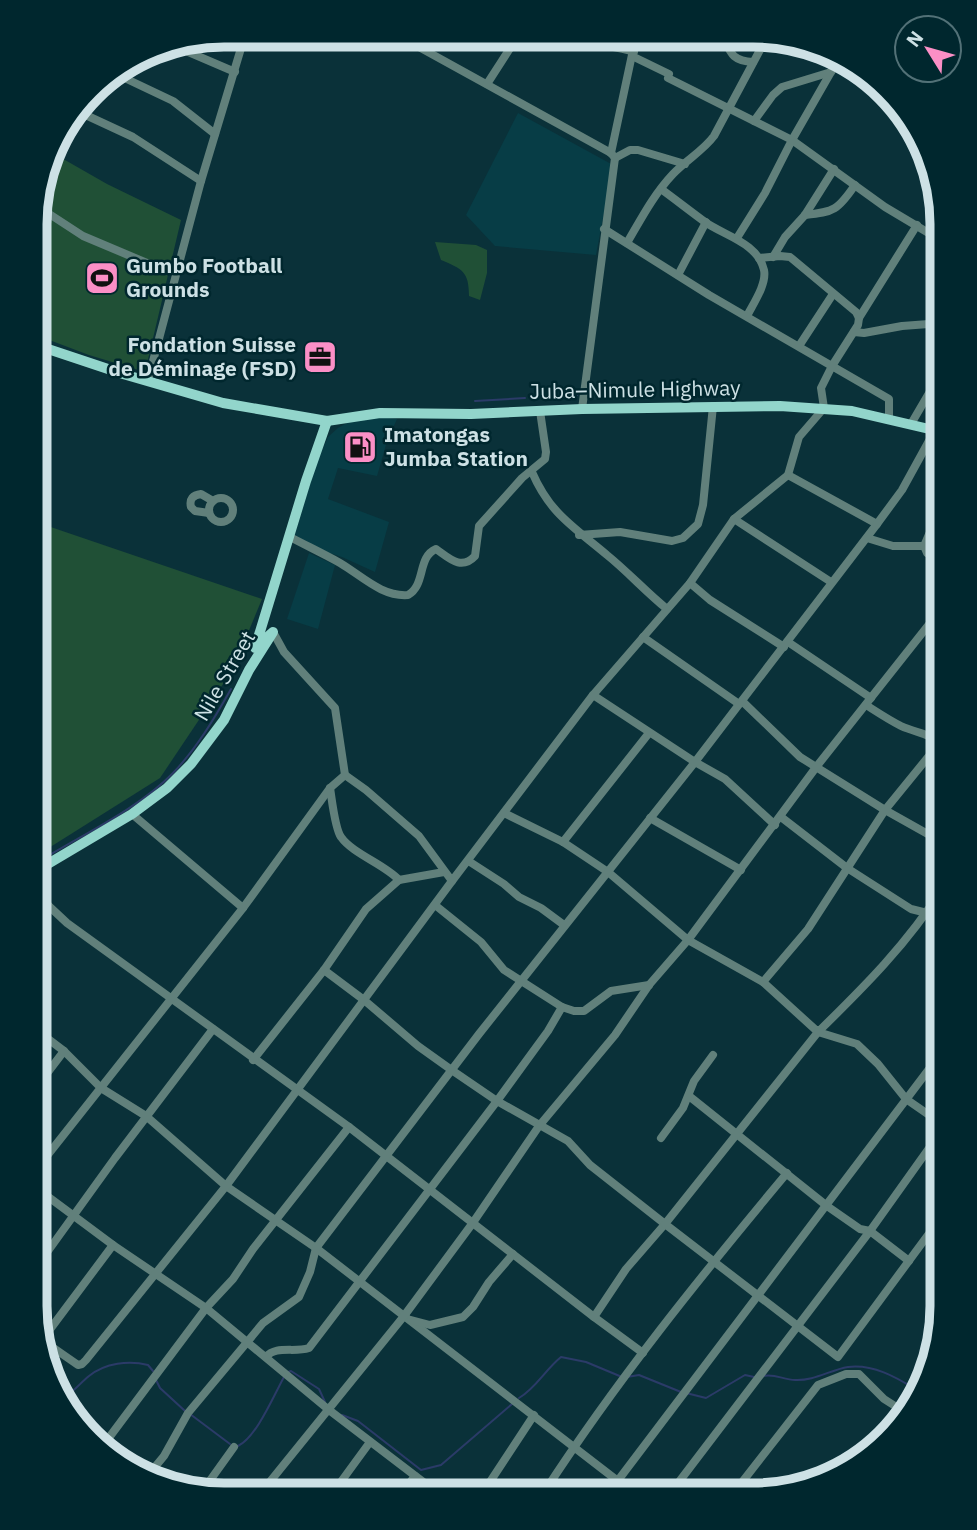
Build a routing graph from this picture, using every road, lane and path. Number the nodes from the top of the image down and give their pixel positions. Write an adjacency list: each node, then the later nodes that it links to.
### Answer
1 (242, 47): 12 (street)
2 (419, 47): 15 (street)
3 (512, 47): 15 (street)
4 (617, 47): 9 (street)
5 (635, 47): 9 (street)
6 (728, 47): 10 (street)
7 (761, 48): 10 (street)
8 (187, 51): 12 (street)
9 (634, 55): 16 (street); 21 (street)
10 (753, 62): 16 (street)
11 (834, 67): 13 (street)
12 (235, 72): 19 (street)
13 (831, 72): 18 (street); 20 (street)
14 (125, 78): 19 (street)
15 (487, 84): 21 (street)
16 (727, 109): 18 (street); 22 (street)
17 (85, 115): 24 (street)
18 (754, 121): 20 (street)
19 (215, 134): 24 (street)
20 (792, 140): 23 (street); 33 (street)
21 (613, 155): 22 (street); 31 (street)
22 (685, 164): 26 (street)
23 (834, 169): 25 (street); 28 (street)
24 (201, 181): 47 (street)
25 (855, 185): 28 (street); 30 (street)
26 (661, 189): 29 (street); 34 (street)
27 (48, 213): 37 (street)
28 (805, 215): 35 (street)
29 (706, 222): 33 (street); 38 (street)
30 (918, 225): 32 (street); 41 (street)
31 (604, 229): 34 (street); 51 (street)
32 (930, 233)
33 (737, 239): 36 (street)
34 (627, 243): 38 (street)
35 (773, 257): 36 (street); 39 (street)
36 (759, 258): 40 (street)
37 (166, 271)
38 (678, 275): 40 (street)
39 (833, 294): 41 (street); 44 (street)
40 (747, 316): 44 (street)
41 (859, 318): 43 (street)
42 (930, 324): 43 (street)
43 (854, 331): 46 (street)
44 (799, 346): 46 (street)
45 (47, 348): 47 (main road, Juba–Nimule Highway)
46 (832, 366): 50 (street); 53 (street)
47 (148, 380): 54 (main road, Juba–Nimule Highway)
48 (930, 392): 55 (street)
49 (713, 406): 65 (street)
50 (824, 408): 51 (main road, Juba–Nimule Highway); 53 (main road, Juba–Nimule Highway); 59 (street)
51 (582, 409): 52 (main road, Juba–Nimule Highway)
52 (540, 411): 54 (main road, Juba–Nimule Highway); 58 (street)
53 (889, 419): 55 (main road, Juba–Nimule Highway)
54 (327, 421): 66 (main road, Nile Street)
55 (911, 424): 56 (main road, Juba–Nimule Highway)
56 (930, 429)
57 (930, 446): 63 (street)
58 (532, 472): 65 (street); 66 (street)
59 (788, 475): 62 (street); 63 (street)
60 (213, 501): 61 (street); 61 (street); 61 (street)
61 (209, 513)
62 (734, 519): 70 (street); 71 (street)
63 (877, 524): 67 (street)
64 (930, 533): 68 (street)
65 (579, 535): 72 (street)
66 (290, 537): 74 (main road, Nile Street)
67 (867, 538): 68 (street); 70 (street)
68 (924, 546): 69 (street)
69 (930, 555)
70 (831, 582): 76 (street)
71 (690, 583): 72 (street); 76 (street)
72 (667, 609): 75 (street)
73 (930, 624): 78 (street)
74 (273, 632): 85 (street); 89 (main road, Nile Street)
75 (643, 637): 77 (street); 79 (street)
76 (786, 644): 78 (street); 79 (street)
77 (593, 695): 80 (street); 88 (street)
78 (868, 702): 81 (street); 84 (street)
79 (740, 703): 83 (street); 84 (street)
80 (649, 733): 83 (street); 94 (street)
81 (930, 734)
82 (930, 756): 87 (street)
83 (695, 762): 91 (street); 92 (street)
84 (817, 766): 87 (street); 90 (street)
85 (345, 775): 86 (street); 99 (street)
86 (330, 788): 101 (street); 105 (street)
87 (885, 810): 93 (street); 97 (street)
88 (504, 813): 94 (street); 102 (street)
89 (132, 814): 96 (main road, Nile Street); 105 (street)
90 (781, 817): 92 (street); 97 (street)
91 (650, 818): 98 (street); 100 (street)
92 (775, 825): 98 (street)
93 (929, 835)
94 (563, 842): 100 (street)
95 (470, 862): 109 (street)
96 (47, 864)
97 (847, 868): 107 (street); 113 (street)
98 (741, 870): 110 (street)
99 (444, 872): 101 (street); 102 (street)
100 (608, 872): 109 (street); 110 (street)
101 (399, 880): 111 (street)
102 (452, 881): 104 (street)
103 (48, 905): 115 (street)
104 (435, 905): 112 (street); 116 (street)
105 (243, 908): 115 (street)
106 (929, 909): 107 (street)
107 (927, 913): 108 (street); 119 (street)
108 (929, 915)
109 (564, 926): 112 (street)
110 (688, 940): 113 (street); 114 (street)
111 (324, 970): 116 (street); 123 (street)
112 (522, 982): 117 (street); 125 (street)
113 (763, 982): 119 (street)
114 (649, 985): 117 (street); 134 (street)
115 (172, 999): 118 (street); 127 (street)
116 (365, 1000): 125 (street); 128 (street)
117 (562, 1007): 131 (street)
118 (213, 1030): 123 (street); 133 (street)
119 (818, 1032): 130 (street); 136 (street)
120 (47, 1038): 121 (street)
121 (64, 1051): 126 (street); 127 (street)
122 (713, 1055): 129 (street)
123 (253, 1060): 128 (street)
124 (929, 1069): 130 (street)
125 (453, 1071): 131 (street); 140 (street)
126 (47, 1073)
127 (101, 1088): 133 (street); 139 (street)
128 (295, 1091): 135 (street); 142 (street)
129 (689, 1096): 136 (street); 137 (street)
130 (906, 1099): 132 (street); 145 (street)
131 (498, 1101): 134 (street); 143 (street)
132 (929, 1115)
133 (146, 1116): 142 (street); 146 (street)
134 (539, 1126): 148 (street); 149 (street)
135 (348, 1127): 140 (street); 147 (street)
136 (737, 1136): 141 (street); 149 (street)
137 (662, 1138)
138 (929, 1148): 150 (street)
139 (47, 1156)
140 (386, 1158): 143 (street); 153 (street)
141 (787, 1173): 145 (street); 156 (street)
142 (226, 1186): 147 (street); 158 (street)
143 (428, 1191): 148 (street); 159 (street)
144 (47, 1197): 146 (street)
145 (827, 1206): 150 (street); 160 (street)
146 (73, 1215): 152 (street); 154 (street)
147 (276, 1219): 153 (street); 161 (street)
148 (472, 1224): 155 (street); 163 (street)
149 (665, 1224): 156 (street); 162 (street)
150 (870, 1231): 157 (street); 164 (street)
151 (929, 1234): 157 (street)
152 (113, 1245): 158 (street); 165 (street)
153 (316, 1248): 159 (street); 166 (street)
154 (47, 1252)
155 (513, 1254): 162 (street); 163 (street)
156 (713, 1261): 160 (street); 168 (street)
157 (909, 1261): 164 (street)
158 (154, 1273): 161 (street); 167 (street)
159 (359, 1282): 163 (street); 169 (street)
160 (758, 1296): 164 (street); 179 (street)
161 (206, 1308): 166 (street); 173 (street)
162 (594, 1317): 168 (street)
163 (406, 1318): 171 (street); 172 (street)
164 (797, 1325): 189 (street)
165 (49, 1330)
166 (248, 1341): 169 (street); 177 (street)
167 (53, 1348)
168 (643, 1353): 176 (street)
169 (267, 1357): 171 (street)
170 (897, 1407): 190 (street)
171 (329, 1410): 174 (street); 181 (street)
172 (534, 1415): 176 (street); 185 (street)
173 (108, 1439)
174 (370, 1442): 178 (street); 182 (street)
175 (234, 1447): 180 (street)
176 (574, 1447): 179 (street); 186 (street)
177 (154, 1468)
178 (415, 1476): 183 (street); 184 (street)
179 (617, 1480): 187 (street); 188 (street)
180 (209, 1482)
181 (269, 1483)
182 (340, 1483)
183 (410, 1483)
184 (424, 1483)
185 (489, 1483)
186 (551, 1483)
187 (615, 1483)
188 (621, 1483)
189 (678, 1483)
190 (741, 1483)

